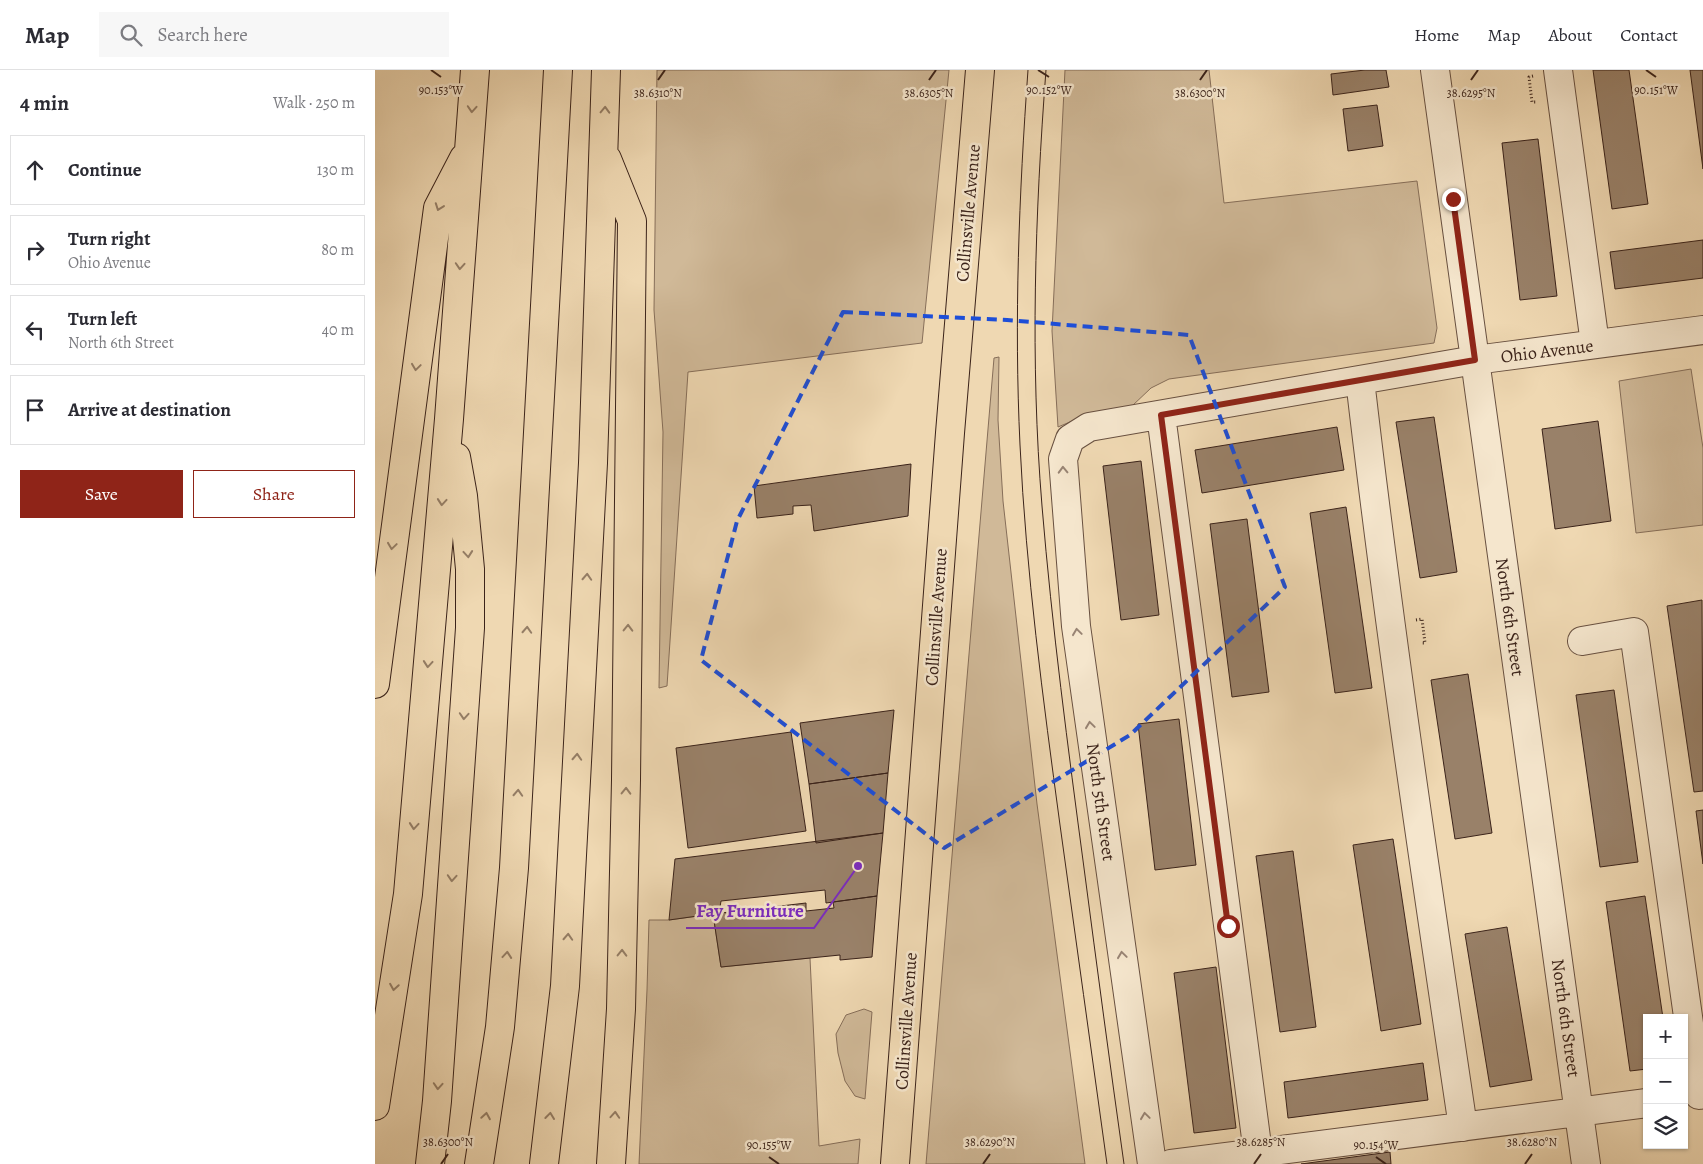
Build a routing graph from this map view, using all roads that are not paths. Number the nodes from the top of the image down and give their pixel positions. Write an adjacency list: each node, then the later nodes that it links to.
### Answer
1 (475, 70): 7 (main road, one-way to 7)
2 (558, 70): 25 (main road, one-way to 2)
3 (606, 70): 8 (main road, one-way to 3)
4 (980, 70): 28 (main road, Collinsville Avenue)
5 (1435, 70): 11 (street, North 6th Street)
6 (1558, 70): 10 (street)
7 (469, 148): 14 (main road, one-way to 14); 17 (main road, one-way to 17)
8 (603, 151): 26 (main road, one-way to 8); 27 (main road, one-way to 8)
9 (1703, 330): 10 (street, Ohio Avenue)
10 (1595, 344): 11 (street, Ohio Avenue)
11 (1475, 360): 12 (street, Ohio Avenue); 21 (street, North 6th Street)
12 (1359, 380): 13 (street, Ohio Avenue); 22 (street)
13 (1161, 415): 15 (street, Ohio Avenue); 23 (street)
14 (449, 419): 20 (main road, one-way to 20); 24 (main road, one-way to 24)
15 (1070, 439): 29 (street, North 5th Street, one-way to 15)
16 (1582, 641): 18 (street)
17 (375, 684)
18 (1695, 1095)
19 (1643, 1103): 21 (street)
20 (375, 1106)
21 (1579, 1112): 22 (street); 31 (street, North 6th Street)
22 (1463, 1127): 23 (street)
23 (1258, 1153): 30 (street)
24 (430, 1164)
25 (479, 1164)
26 (544, 1164)
27 (611, 1164)
28 (895, 1164)
29 (1152, 1164)
30 (1171, 1164)
31 (1585, 1164)

